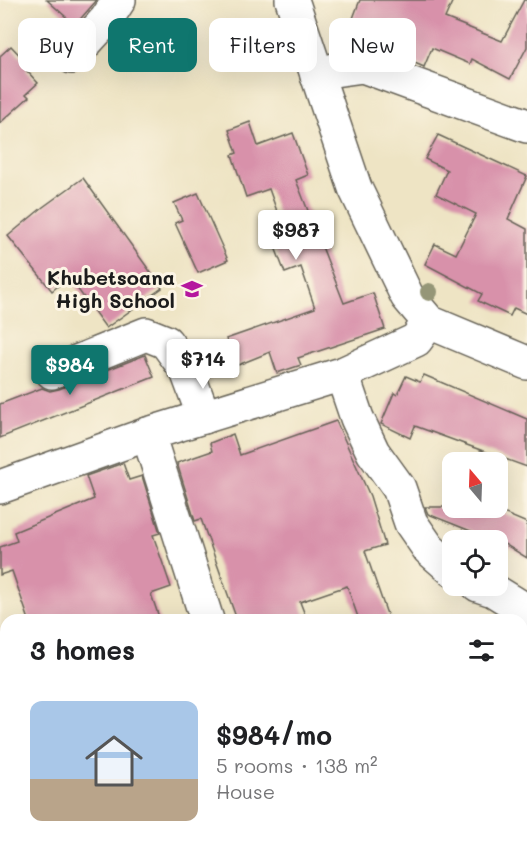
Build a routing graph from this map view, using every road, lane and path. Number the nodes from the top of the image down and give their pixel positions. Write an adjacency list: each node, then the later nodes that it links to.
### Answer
1 (119, 0): 3 (street)
2 (292, 0): 4 (street)
3 (96, 31)
4 (317, 76): 5 (street); 6 (street)
5 (527, 126)
6 (429, 322): 7 (street); 9 (street)
7 (527, 363)
8 (52, 372): 10 (street)
9 (342, 374): 10 (street); 13 (street)
10 (204, 417): 11 (street)
11 (148, 434): 12 (street); 16 (street)
12 (0, 487)
13 (442, 560)
14 (503, 596): 15 (street)
15 (527, 611)
16 (205, 614)

